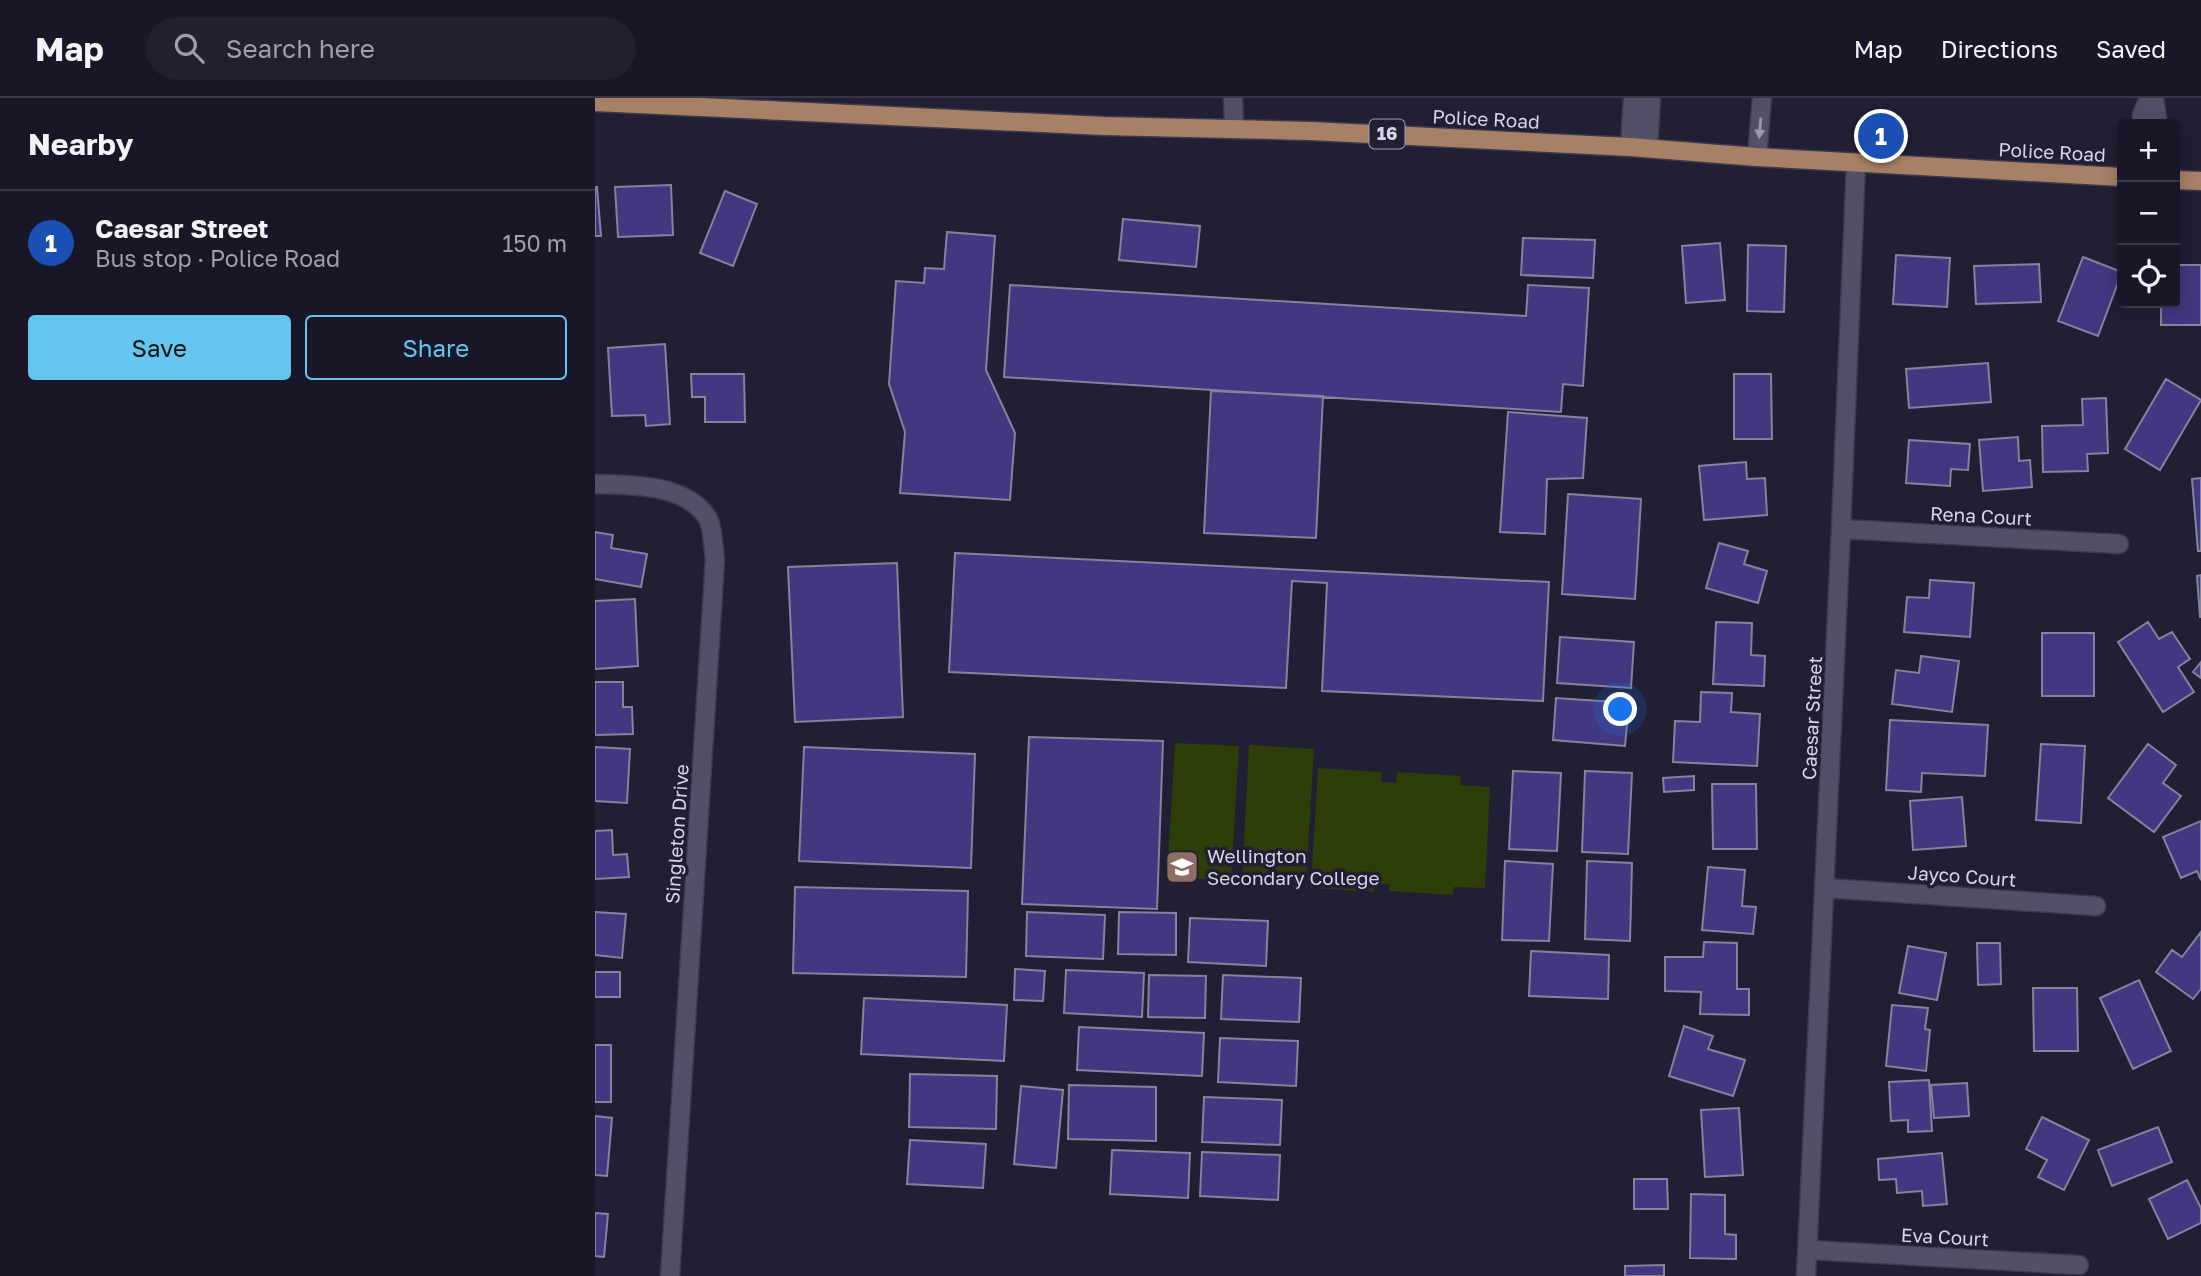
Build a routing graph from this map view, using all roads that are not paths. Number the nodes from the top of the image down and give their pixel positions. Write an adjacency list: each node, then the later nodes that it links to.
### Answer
1 (1233, 98): 9 (street)
2 (1633, 98): 10 (street)
3 (1651, 98): 10 (street)
4 (1762, 98): 11 (street, one-way to 11)
5 (2151, 98): 7 (street); 8 (street)
6 (595, 102): 9 (main road, Police Road / 16)
7 (2142, 119)
8 (2157, 119)
9 (1234, 129): 10 (main road, Police Road / 16)
10 (1639, 148): 11 (main road, Police Road / 16)
11 (1758, 157): 12 (main road, Police Road / 16)
12 (1856, 163): 13 (main road, Police Road / 16); 17 (street, Caesar Street)
13 (2117, 177)
14 (2180, 180): 15 (main road)
15 (2201, 181)
16 (595, 484): 23 (street, Singleton Drive)
17 (1842, 529): 18 (street, Rena Court); 19 (street, Caesar Street)
18 (2119, 544)
19 (1825, 888): 20 (street, Jayco Court); 21 (street, Caesar Street)
20 (2096, 906)
21 (1809, 1250): 22 (street, Eva Court); 24 (street, Caesar Street)
22 (2079, 1265)
23 (670, 1276)
24 (1806, 1276)

